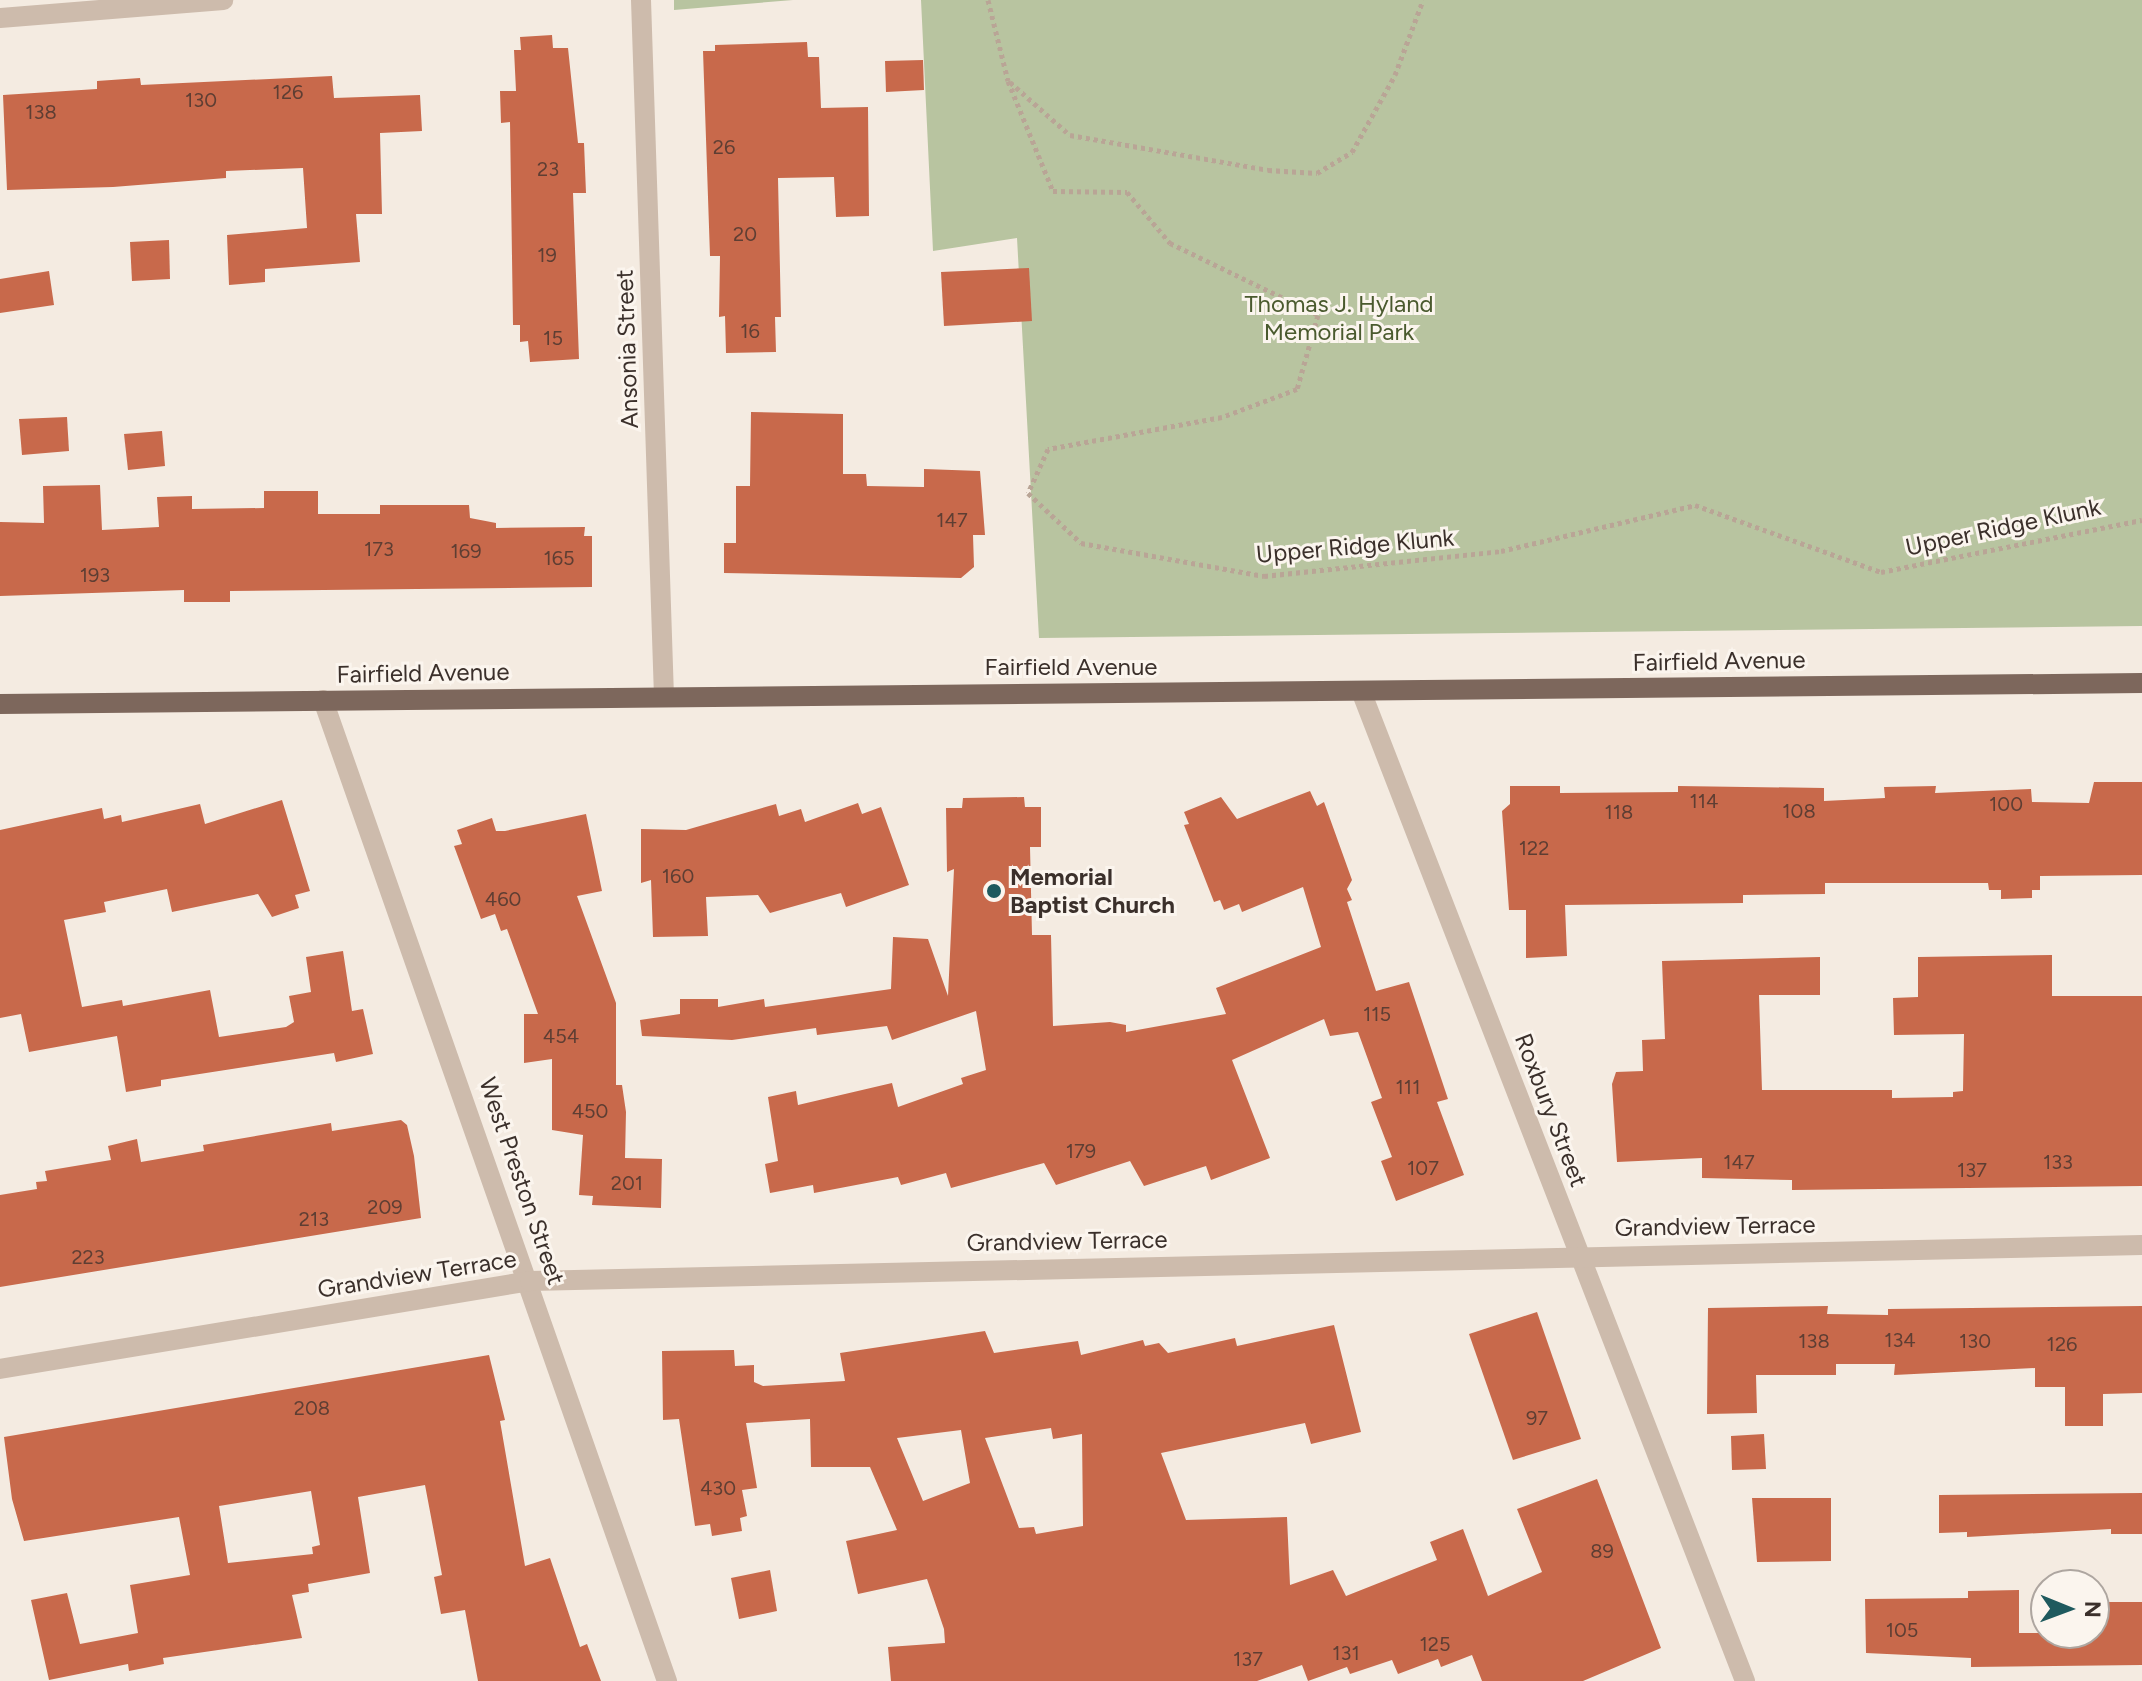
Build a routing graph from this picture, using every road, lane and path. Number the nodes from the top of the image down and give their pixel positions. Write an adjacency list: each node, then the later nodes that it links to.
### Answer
1 (223, 0): 5 (street)
2 (641, 0): 10 (street, Ansonia Street)
3 (988, 0): 6 (path, Upper Ridge Klunk)
4 (1423, 0): 6 (path)
5 (0, 18)
6 (1008, 81): 7 (path, Upper Ridge Klunk)
7 (2142, 520)
8 (2142, 683): 9 (main road, Fairfield Avenue)
9 (1361, 691): 10 (main road, Fairfield Avenue); 14 (street, Roxbury Street)
10 (664, 697): 11 (main road, Fairfield Avenue)
11 (323, 700): 12 (main road, Fairfield Avenue); 15 (street, West Preston Street)
12 (0, 704)
13 (2142, 1245): 14 (street, Grandview Terrace)
14 (1579, 1254): 15 (street, Grandview Terrace); 18 (street, Roxbury Street)
15 (530, 1281): 16 (street, Grandview Terrace); 17 (street, West Preston Street)
16 (0, 1369)
17 (667, 1681)
18 (1745, 1681)

